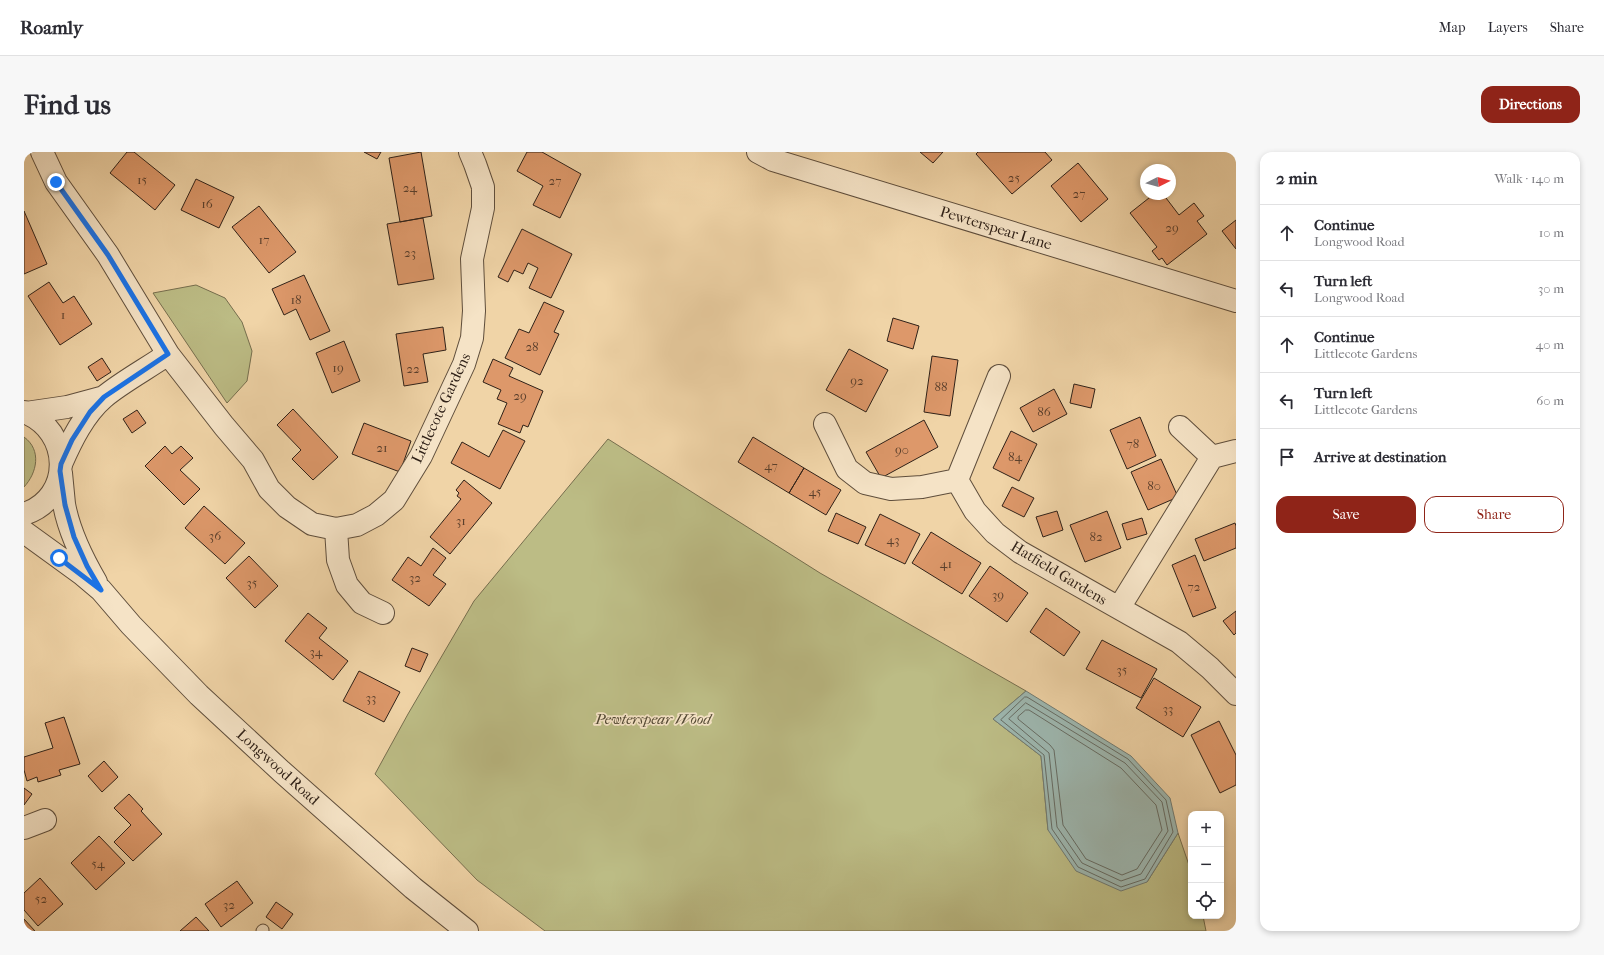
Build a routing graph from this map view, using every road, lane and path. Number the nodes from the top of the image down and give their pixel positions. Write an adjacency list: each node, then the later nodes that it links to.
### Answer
1 (42, 152): 5 (street, Littlecote Gardens)
2 (470, 152): 16 (street, Littlecote Gardens)
3 (758, 152): 4 (street, Pewterspear Lane)
4 (1236, 301)
5 (168, 354): 7 (street); 16 (street, Littlecote Gardens)
6 (999, 376): 14 (street)
7 (104, 397): 8 (street); 13 (street)
8 (25, 413): 13 (street, Longwood Road)
9 (825, 424): 14 (street)
10 (1180, 427): 12 (street)
11 (1236, 451): 12 (street)
12 (1212, 457): 19 (street, Hatfield Gardens)
13 (61, 468): 15 (street); 18 (street, Longwood Road)
14 (956, 480): 19 (street, Hatfield Gardens)
15 (24, 514)
16 (336, 529): 20 (street)
17 (24, 532): 18 (street, Longwood Road)
18 (101, 590): 24 (street, Longwood Road)
19 (1119, 608): 21 (street, Hatfield Gardens)
20 (383, 613)
21 (1236, 694)
22 (45, 820): 23 (street)
23 (24, 828)
24 (467, 931)

